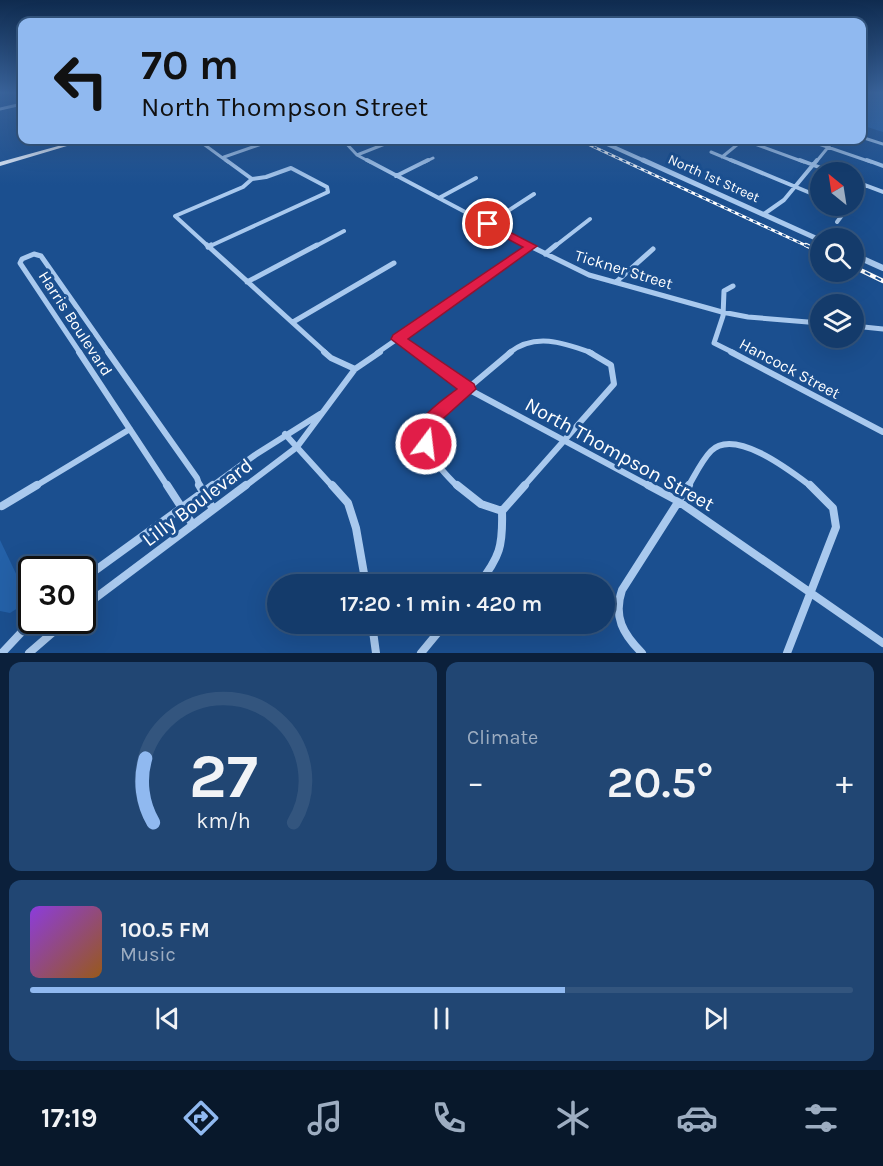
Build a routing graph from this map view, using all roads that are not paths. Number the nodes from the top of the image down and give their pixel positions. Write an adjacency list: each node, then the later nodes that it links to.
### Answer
1 (866, 139): 12 (street)
2 (71, 144): 21 (main road)
3 (204, 144): 16 (street)
4 (261, 144): 16 (street)
5 (347, 144): 15 (street, Tickner Street)
6 (385, 144): 15 (street)
7 (607, 144): 33 (street, North 1st Street)
8 (738, 144): 17 (street)
9 (754, 144): 20 (street)
10 (819, 144): 13 (street)
11 (831, 144): 13 (street)
12 (883, 144)
13 (828, 147): 19 (street); 22 (street)
14 (711, 152): 17 (street)
15 (357, 155): 24 (street, Tickner Street)
16 (224, 157): 26 (street)
17 (722, 157): 28 (street)
18 (433, 158): 24 (street)
19 (816, 162)
20 (810, 164)
21 (0, 165)
22 (883, 166)
23 (810, 168): 28 (street)
24 (396, 176): 32 (street, Tickner Street)
25 (476, 178): 32 (street)
26 (252, 179): 41 (street); 41 (street)
27 (864, 185): 29 (street)
28 (795, 186): 30 (street); 33 (street)
29 (883, 192)
30 (810, 193)
31 (534, 194): 37 (street)
32 (439, 198): 37 (street, Tickner Street)
33 (764, 214): 39 (street, North 1st Street)
34 (841, 216): 36 (street)
35 (590, 219): 43 (street)
36 (837, 222)
37 (488, 224): 40 (street, Tickner Street)
38 (345, 231): 47 (street)
39 (810, 235)
40 (531, 246): 43 (street, Tickner Street); 55 (street, Lilly Boulevard)
41 (208, 247): 47 (street)
42 (653, 249): 48 (street)
43 (545, 254): 48 (street, Tickner Street)
44 (864, 259): 46 (street)
45 (394, 263): 51 (street)
46 (883, 268)
47 (247, 282): 51 (street)
48 (616, 282): 50 (street, Tickner Street)
49 (733, 286): 50 (street)
50 (722, 312): 52 (street, Tickner Street); 60 (street, Hancock Street)
51 (292, 322): 56 (street)
52 (810, 322)
53 (864, 327): 54 (street)
54 (883, 329)
55 (398, 339): 56 (street, Lilly Boulevard); 57 (street, North Thompson Street)
56 (355, 369): 58 (street, Lilly Boulevard)
57 (468, 389): 62 (street, North Thompson Street); 62 (street); 69 (street)
58 (321, 413): 61 (street, Lilly Boulevard); 63 (street, Lilly Boulevard)
59 (130, 429): 64 (street, Harris Boulevard); 66 (street); 67 (street, Harris Boulevard)
60 (883, 432)
61 (285, 434): 63 (street); 64 (street, Lilly Boulevard)
62 (563, 441): 65 (street, North Thompson Street); 69 (street)
63 (297, 447): 68 (street, Lilly Boulevard); 72 (street)
64 (202, 493): 67 (street, Lilly Boulevard); 68 (street, Harris Boulevard)
65 (678, 501): 74 (street, North Thompson Street); 74 (street); 85 (street)
66 (2, 506)
67 (182, 508): 70 (street, Harris Boulevard); 71 (street, Lilly Boulevard)
68 (213, 509): 70 (street, Lilly Boulevard)
69 (502, 511): 73 (street)
70 (193, 525): 75 (street, Lilly Boulevard)
71 (96, 570)
72 (364, 574)
73 (487, 574)
74 (812, 592): 80 (street, North Thompson Street); 86 (street)
75 (96, 598)
76 (20, 634): 81 (street)
77 (51, 634): 82 (street)
78 (373, 634): 83 (street)
79 (437, 634): 84 (street)
80 (883, 643)
81 (2, 653)
82 (29, 653)
83 (376, 653)
84 (421, 653)
85 (642, 653)
86 (787, 653)

